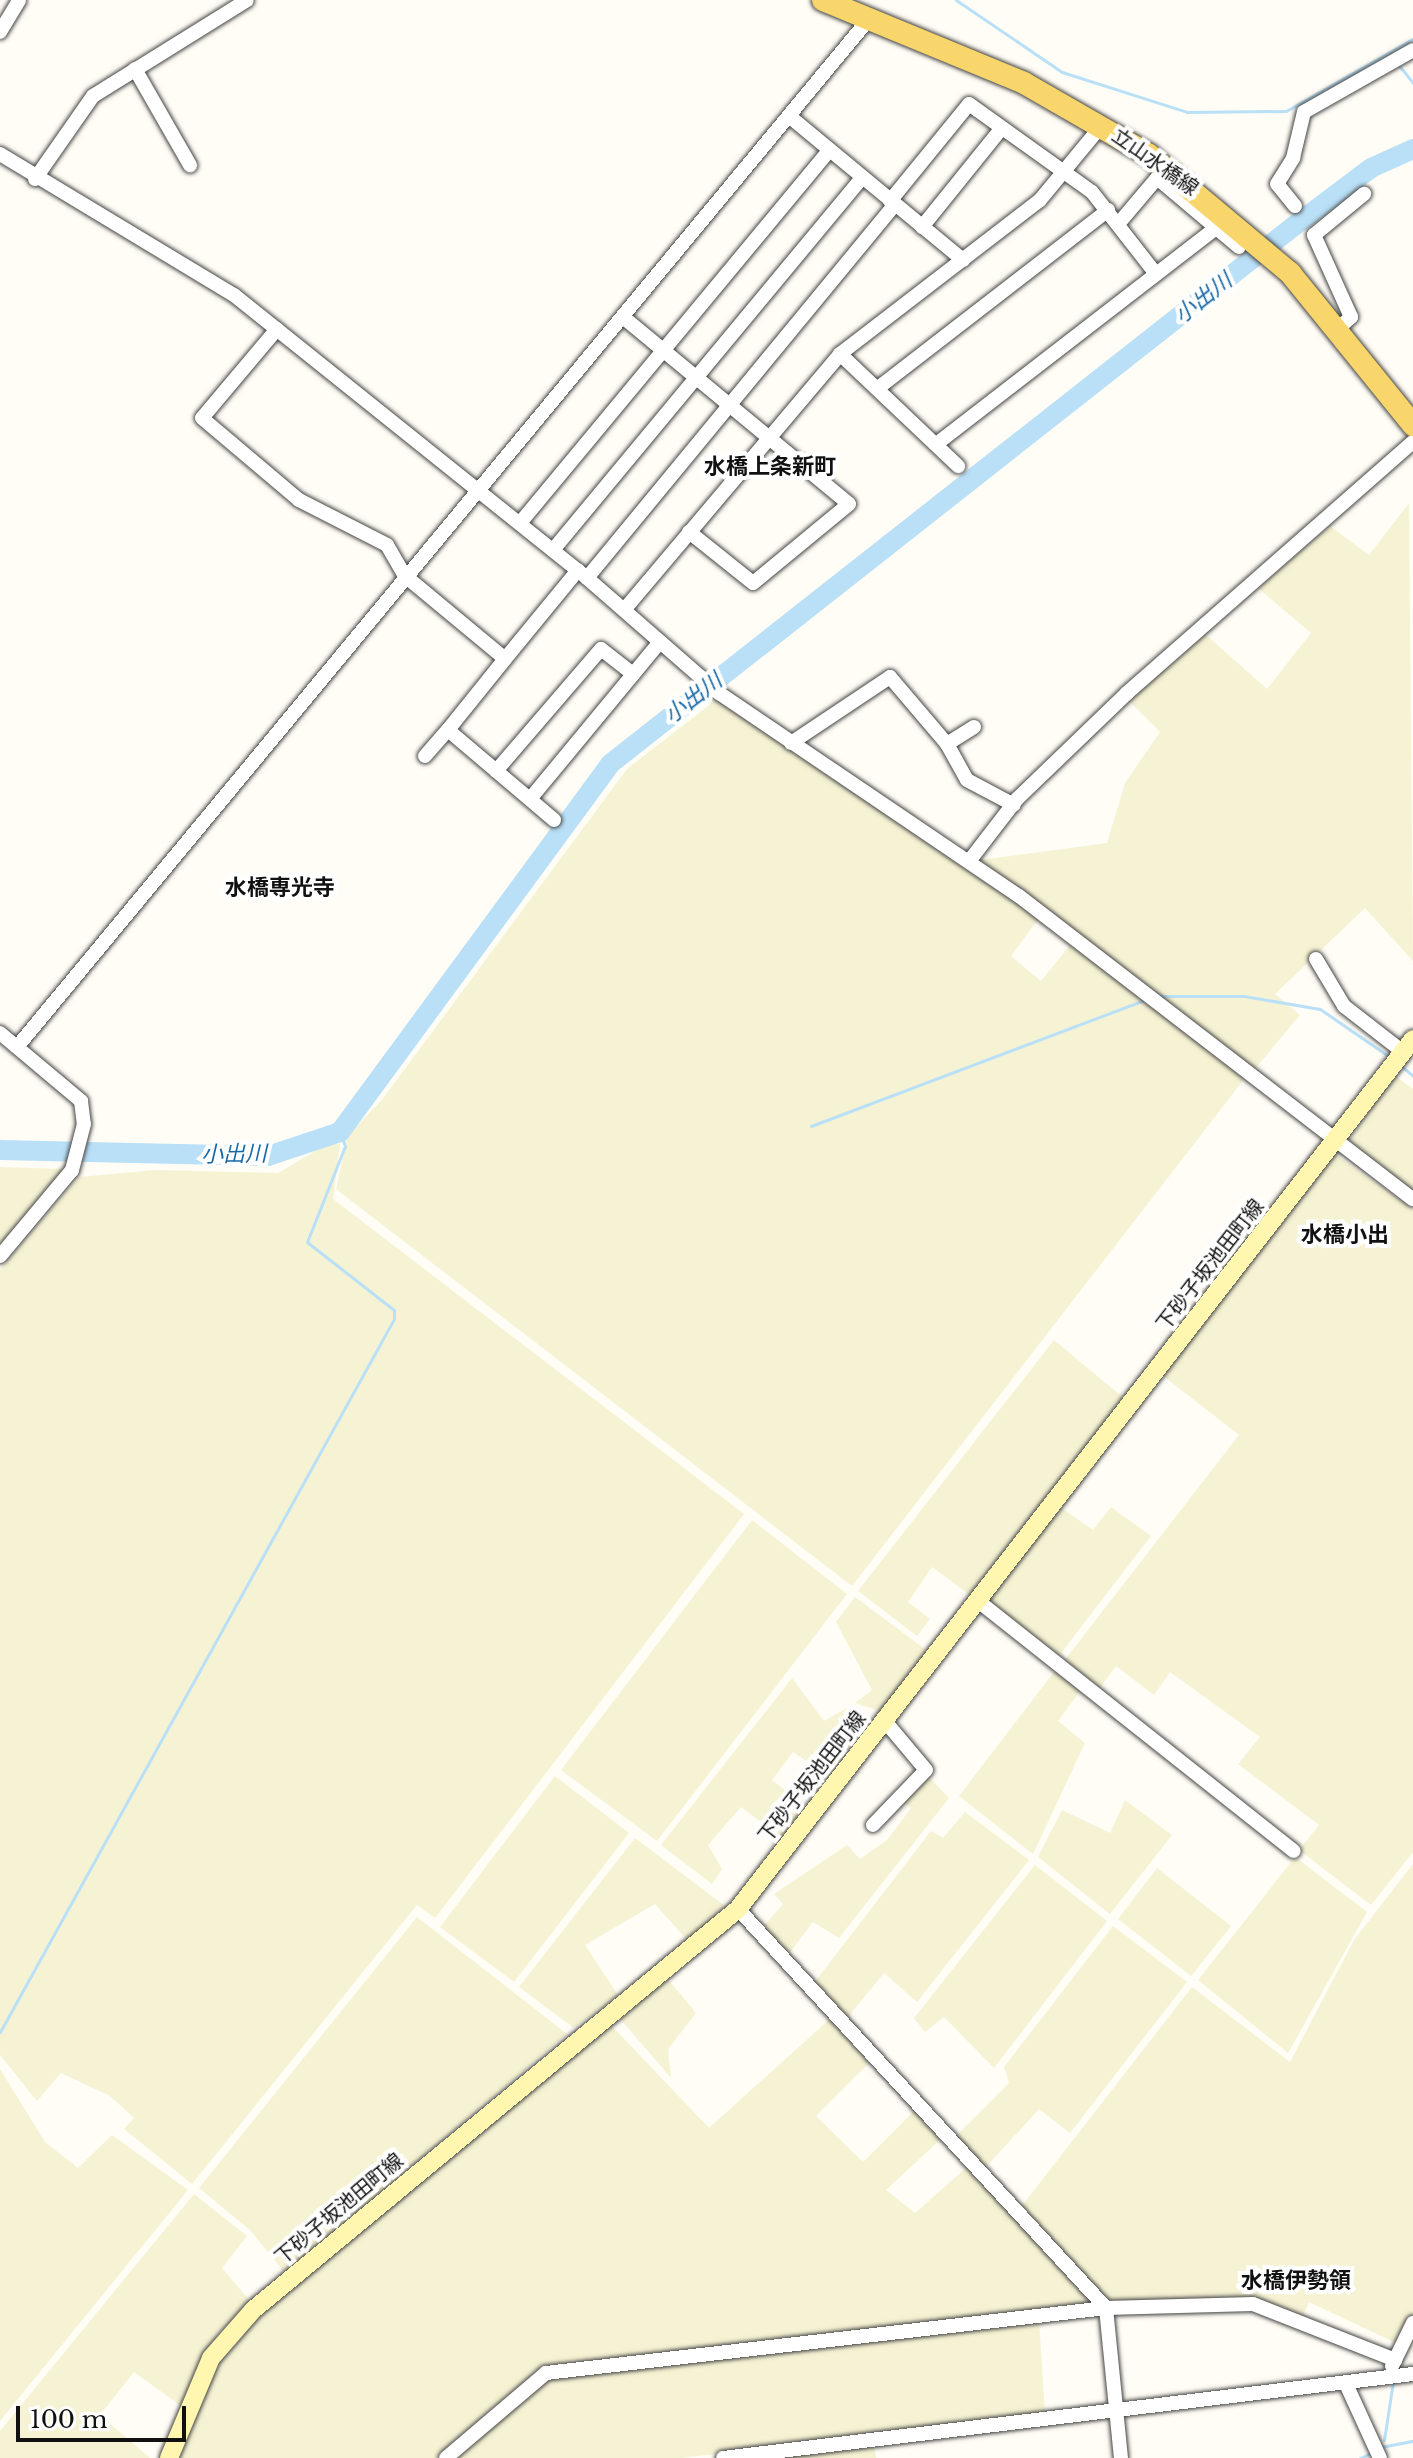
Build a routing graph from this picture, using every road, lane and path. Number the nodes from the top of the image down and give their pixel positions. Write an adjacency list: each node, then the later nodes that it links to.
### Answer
1 (19, 0): 5 (street)
2 (247, 0): 7 (street)
3 (823, 0): 4 (main road, 立山水橋線)
4 (869, 19): 8 (street); 9 (main road, 立山水橋線)
5 (0, 32)
6 (1413, 50): 19 (street)
7 (135, 69): 13 (street); 16 (street)
8 (789, 116): 11 (street); 27 (street)
9 (1102, 125): 14 (street); 24 (main road, 立山水橋線)
10 (1001, 129): 14 (street); 18 (street); 22 (street)
11 (830, 150): 15 (street); 30 (street)
12 (0, 154): 16 (street)
13 (190, 165)
14 (1064, 172): 20 (street); 25 (street)
15 (862, 178): 18 (street); 32 (street)
16 (35, 179): 28 (street)
17 (1364, 194): 29 (street)
18 (892, 203): 22 (street); 34 (street)
19 (1295, 206)
20 (1108, 210): 21 (street); 33 (street)
21 (1119, 223): 23 (street); 26 (street)
22 (922, 227): 25 (street)
23 (1217, 227): 24 (street); 26 (street)
24 (1247, 243): 29 (main road, 立山水橋線)
25 (963, 260): 31 (street)
26 (1156, 274): 37 (street)
27 (623, 317): 30 (street); 40 (street)
28 (277, 329): 40 (street); 45 (street)
29 (1338, 329): 35 (main road, 立山水橋線)
30 (664, 350): 32 (street); 41 (street)
31 (840, 354): 33 (street); 36 (street)
32 (698, 377): 34 (street); 43 (street)
33 (878, 388): 37 (street)
34 (731, 403): 36 (street); 44 (street)
35 (1413, 425)
36 (770, 435): 42 (street); 42 (street)
37 (939, 442): 39 (street)
38 (1413, 442): 57 (street)
39 (958, 466)
40 (477, 492): 41 (street); 45 (street)
41 (520, 523): 43 (street)
42 (689, 532): 46 (street)
43 (553, 550): 44 (street)
44 (583, 574): 46 (street); 48 (street)
45 (404, 575): 48 (street); 63 (street)
46 (624, 610): 47 (street)
47 (660, 642): 49 (street); 52 (street)
48 (505, 659): 51 (street)
49 (633, 674): 55 (street); 56 (street)
50 (974, 727): 53 (street)
51 (448, 730): 54 (street); 55 (street)
52 (791, 743): 53 (street); 59 (street)
53 (947, 744): 57 (street)
54 (425, 756)
55 (496, 771): 56 (street)
56 (530, 799): 58 (street)
57 (1014, 805): 59 (street)
58 (554, 820)
59 (970, 860): 64 (street)
60 (1316, 959): 62 (street)
61 (0, 1033): 63 (street)
62 (1408, 1045): 64 (main road, 下砂子坂池田町線)
63 (17, 1047): 66 (street)
64 (1334, 1139): 65 (street); 67 (main road, 下砂子坂池田町線)
65 (1413, 1199)
66 (0, 1256)
67 (977, 1600): 68 (main road, 下砂子坂池田町線); 70 (street)
68 (884, 1720): 69 (street); 71 (main road, 下砂子坂池田町線)
69 (873, 1825)
70 (1294, 1851)
71 (738, 1909): 72 (street); 79 (main road, 下砂子坂池田町線)
72 (1106, 2308): 74 (street); 78 (street); 80 (street)
73 (1413, 2323): 74 (street)
74 (1395, 2360): 76 (street)
75 (1413, 2374): 76 (street)
76 (1384, 2380): 77 (street)
77 (1347, 2386): 78 (street); 83 (street)
78 (1116, 2412): 81 (street); 82 (street)
79 (169, 2458)
80 (446, 2458)
81 (723, 2458)
82 (1121, 2458)
83 (1380, 2458)

